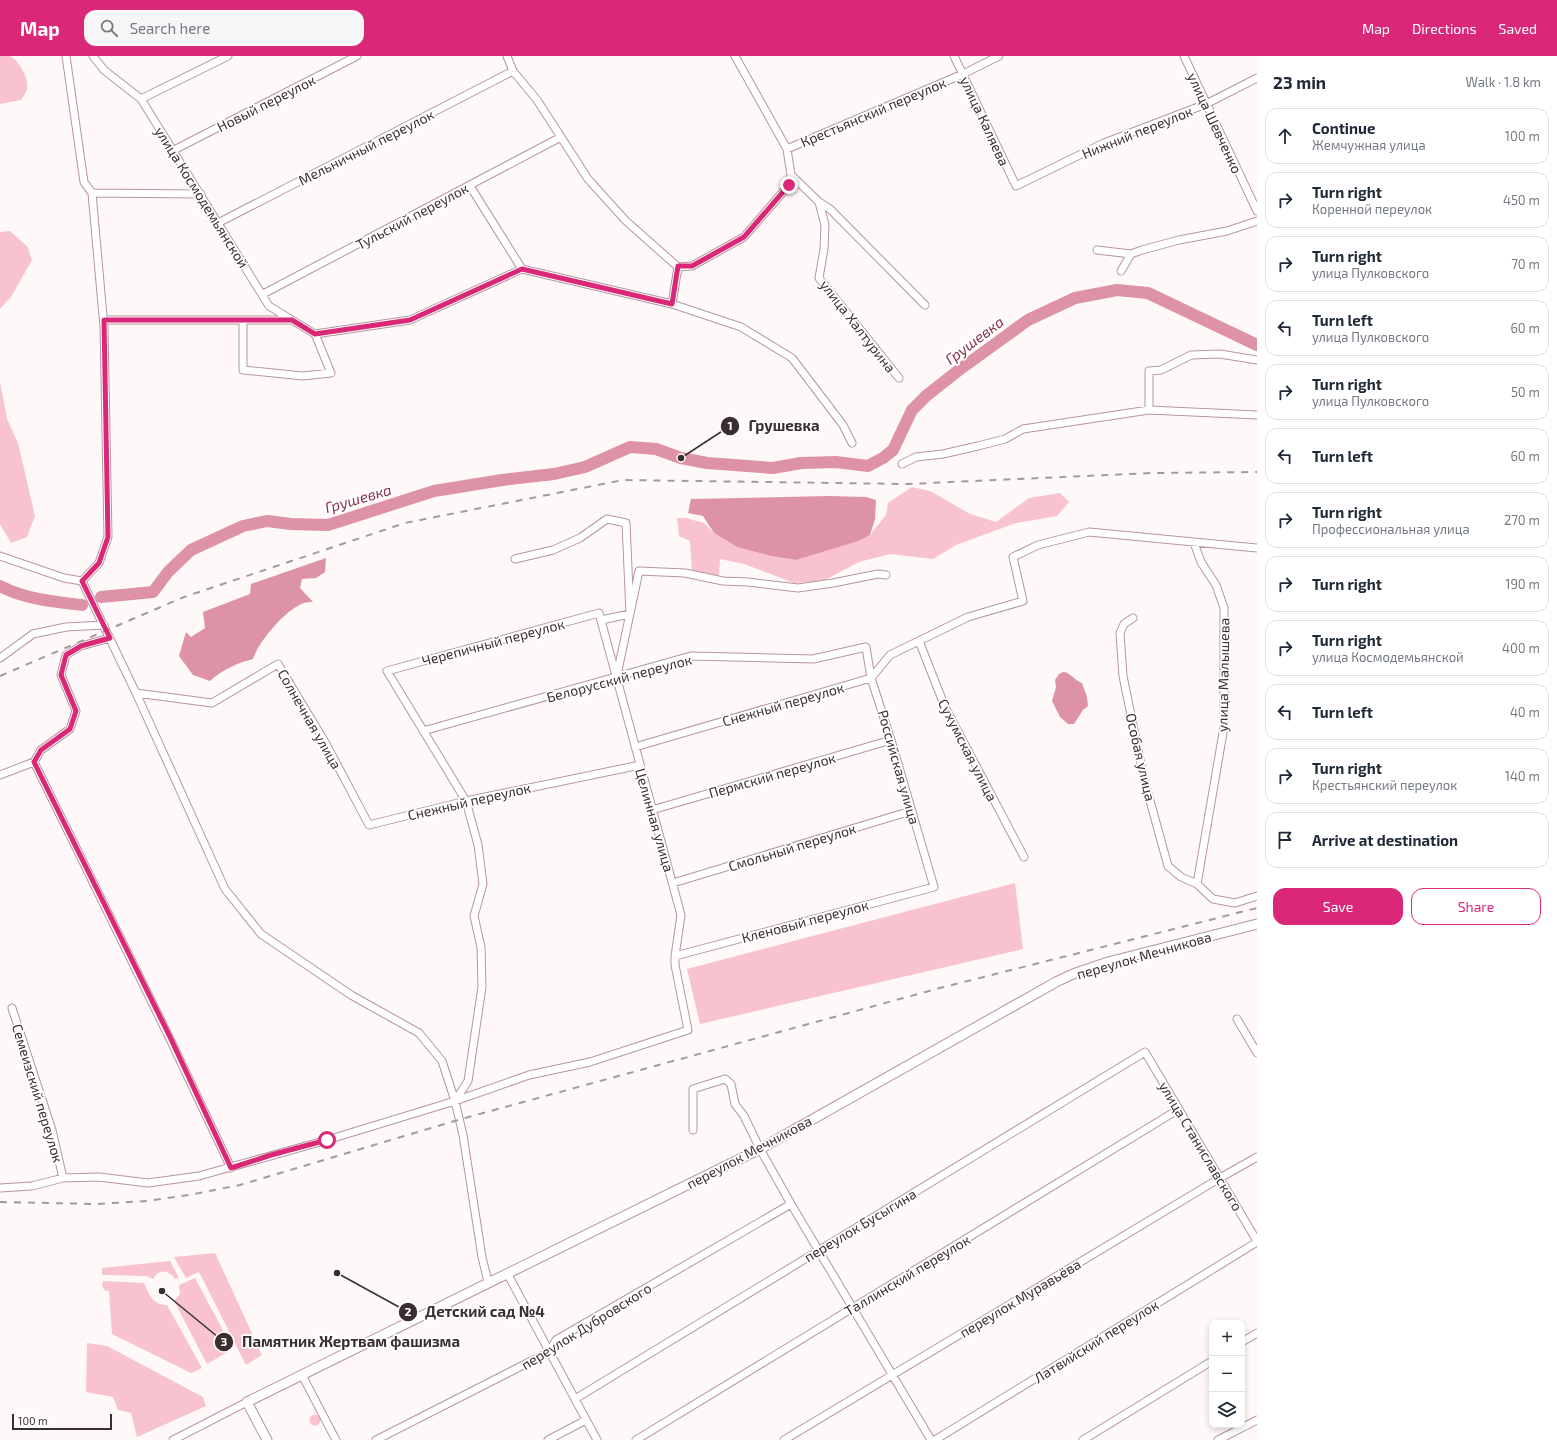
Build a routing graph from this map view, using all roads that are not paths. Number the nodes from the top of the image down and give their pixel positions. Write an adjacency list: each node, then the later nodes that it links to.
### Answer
1 (66, 56): 21 (street)
2 (93, 56): 13 (street, улица Космодемьянской)
3 (228, 56): 13 (street)
4 (357, 56): 17 (street, Новый переулок)
5 (507, 56): 10 (street)
6 (735, 56): 16 (street)
7 (954, 56): 11 (street, улица Каляева)
8 (999, 56): 11 (street, Крестьянский переулок)
9 (1184, 56): 14 (street, улица Шевченко)
10 (513, 71): 15 (street); 26 (street, Мельничный переулок)
11 (963, 74): 16 (street, Крестьянский переулок); 20 (street, улица Каляева)
12 (1257, 78): 14 (street, Нижний переулок)
13 (140, 99): 17 (street, улица Космодемьянской)
14 (1206, 104): 20 (street, Нижний переулок); 24 (street, улица Шевченко)
15 (561, 138): 19 (street, Тульский переулок); 29 (street)
16 (787, 149): 18 (street, Крестьянский переулок)
17 (174, 150): 22 (street, улица Космодемьянской)
18 (792, 175): 23 (street); 29 (street)
19 (470, 186): 30 (street); 32 (street, Тульский переулок)
20 (1016, 186)
21 (92, 193): 22 (street); 35 (street)
22 (201, 194): 26 (street, улица Космодемьянской)
23 (820, 202): 34 (street); 40 (street, улица Халтурина)
24 (1257, 211)
25 (1257, 221): 28 (street)
26 (218, 223): 32 (street, улица Космодемьянской)
27 (1097, 250): 28 (street)
28 (1132, 254): 31 (street)
29 (678, 266): 33 (street)
30 (522, 269): 33 (street); 38 (street)
31 (1121, 271)
32 (262, 294): 37 (street, улица Космодемьянской)
33 (672, 304): 43 (street)
34 (925, 305)
35 (104, 320): 36 (street); 50 (street)
36 (244, 320): 37 (street); 38 (street)
37 (292, 320): 38 (street, улица Космодемьянской)
38 (315, 334)
39 (1257, 360): 41 (street)
40 (899, 378)
41 (1149, 410): 42 (street); 44 (street)
42 (1257, 415)
43 (852, 443)
44 (902, 464)
45 (1194, 543): 46 (street); 56 (street); 74 (street, улица Малышева)
46 (1257, 548)
47 (0, 556): 50 (street)
48 (515, 558): 51 (street)
49 (886, 575): 51 (street)
50 (82, 581): 54 (street)
51 (630, 614): 52 (street, Черепичный переулок); 59 (street)
52 (600, 617): 59 (street, Целинная улица); 62 (street, Черепичный переулок)
53 (1133, 618): 74 (street, Особая улица)
54 (104, 625): 55 (street); 58 (street)
55 (110, 638): 61 (street); 65 (street)
56 (919, 641): 60 (street); 72 (street, Сухумская улица)
57 (866, 647): 59 (street, Белорусский переулок); 60 (street, Российская улица)
58 (0, 658)
59 (616, 678): 62 (street, Белорусский переулок); 64 (street, Целинная улица)
60 (871, 678): 63 (street, Российская улица); 64 (street, Снежный переулок)
61 (136, 693): 71 (street, Солнечная улица); 83 (street)
62 (423, 732): 68 (street)
63 (892, 740): 69 (street, Пермский переулок); 70 (street, Российская улица)
64 (635, 747): 66 (street, Целинная улица)
65 (34, 762): 67 (street); 88 (street)
66 (640, 765): 68 (street, Снежный переулок); 69 (street, Целинная улица)
67 (0, 775)
68 (466, 801): 71 (street, Снежный переулок); 83 (street)
69 (652, 810): 73 (street, Целинная улица)
70 (911, 811): 73 (street, Смольный переулок); 75 (street, Российская улица)
71 (369, 825)
72 (1024, 857)
73 (673, 883): 78 (street, Целинная улица)
74 (1197, 884): 76 (street, Особая улица)
75 (934, 887): 78 (street, Кленовый переулок)
76 (1257, 896)
77 (1257, 924): 86 (street, переулок Мечникова)
78 (675, 956): 83 (street, Целинная улица)
79 (12, 1008): 89 (street, Семеизский переулок)
80 (1237, 1019): 82 (street)
81 (1145, 1052): 84 (street, улица Станиславского); 94 (street, переулок Бусыгина)
82 (1257, 1053)
83 (455, 1101): 88 (street); 96 (street)
84 (1179, 1109): 90 (street, улица Станиславского); 97 (street, Таллинский переулок)
85 (693, 1130): 86 (street)
86 (760, 1149): 92 (street); 95 (street, переулок Мечникова)
87 (1257, 1157): 90 (street, переулок Муравьёва)
88 (231, 1168): 89 (street)
89 (63, 1178): 91 (street)
90 (1220, 1178): 93 (street, улица Станиславского); 102 (street, переулок Муравьёва)
91 (0, 1188)
92 (791, 1204): 94 (street); 100 (street, переулок Дубровского)
93 (1257, 1242): 117 (street, Латвийский переулок)
94 (818, 1250): 97 (street); 104 (street, переулок Бусыгина)
95 (507, 1273): 96 (street, переулок Мечникова); 100 (street)
96 (488, 1282): 103 (street, переулок Мечникова)
97 (854, 1307): 102 (street); 114 (street, Таллинский переулок)
98 (1257, 1333): 99 (street)
99 (1245, 1340)
100 (549, 1352): 104 (street); 111 (street, переулок Дубровского)
101 (1209, 1363): 118 (street)
102 (892, 1374): 115 (street, переулок Муравьёва); 116 (street)
103 (302, 1375): 105 (street, переулок Мечникова); 110 (street)
104 (575, 1399): 106 (street)
105 (247, 1402): 108 (street); 109 (street)
106 (586, 1420): 112 (street); 113 (street)
107 (1257, 1420): 119 (street)
108 (173, 1440)
109 (267, 1440)
110 (336, 1440)
111 (376, 1440)
112 (548, 1440)
113 (597, 1440)
114 (636, 1440)
115 (784, 1440)
116 (931, 1440)
117 (935, 1440)
118 (1083, 1440)
119 (1218, 1440)

